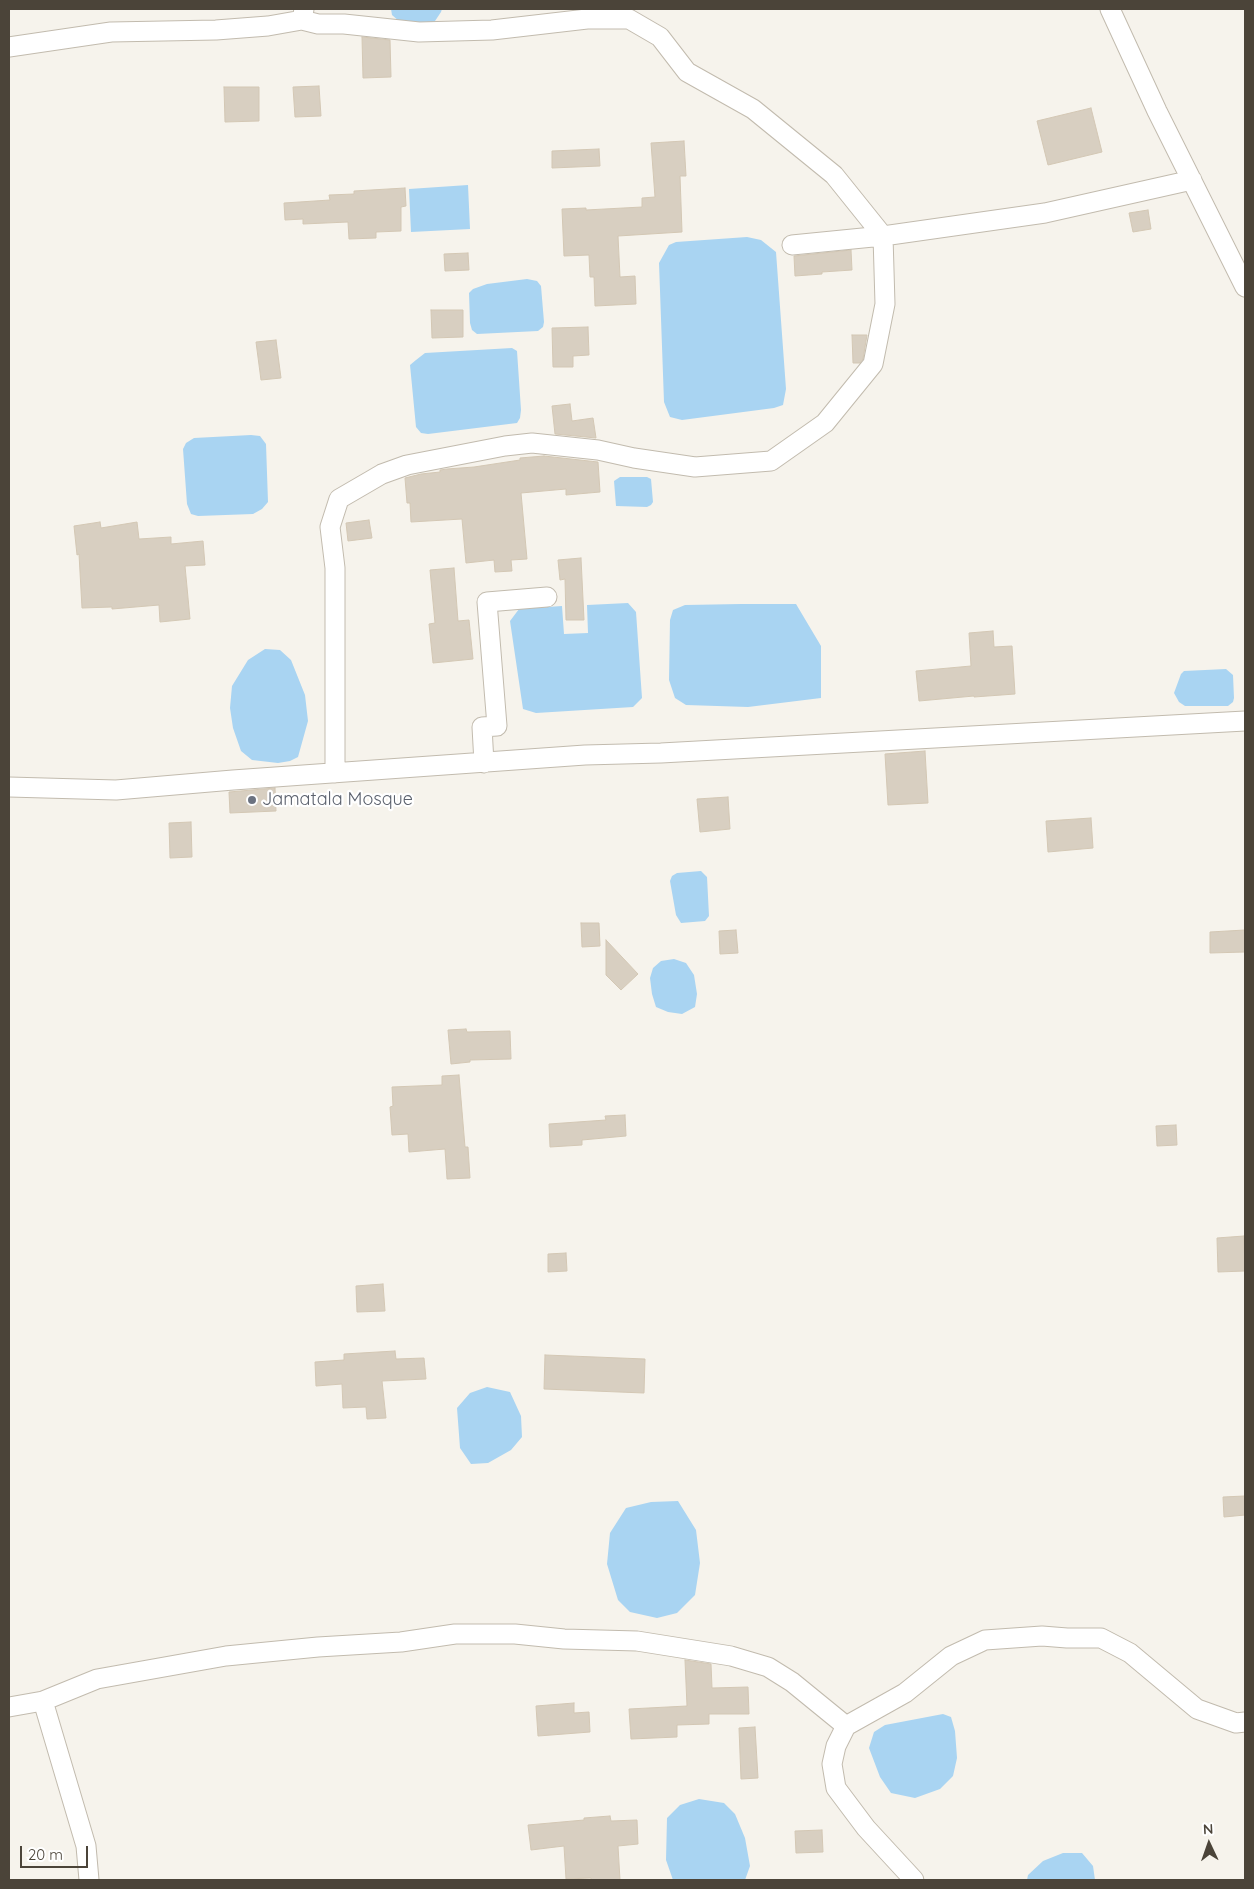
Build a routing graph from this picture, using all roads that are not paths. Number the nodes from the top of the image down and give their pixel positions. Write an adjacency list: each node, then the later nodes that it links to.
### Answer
1 (1110, 9): 4 (street)
2 (303, 14): 3 (street); 5 (street)
3 (9, 47)
4 (1192, 180): 5 (street); 7 (street)
5 (883, 236): 6 (street); 11 (street)
6 (792, 245)
7 (1245, 287)
8 (547, 597): 10 (street)
9 (1245, 721): 10 (street)
10 (484, 762): 11 (street)
11 (335, 773): 12 (street)
12 (9, 788)
13 (43, 1701): 14 (street); 16 (street); 17 (street)
14 (9, 1707)
15 (1245, 1722): 16 (street)
16 (846, 1726): 18 (street)
17 (89, 1880)
18 (914, 1880)

